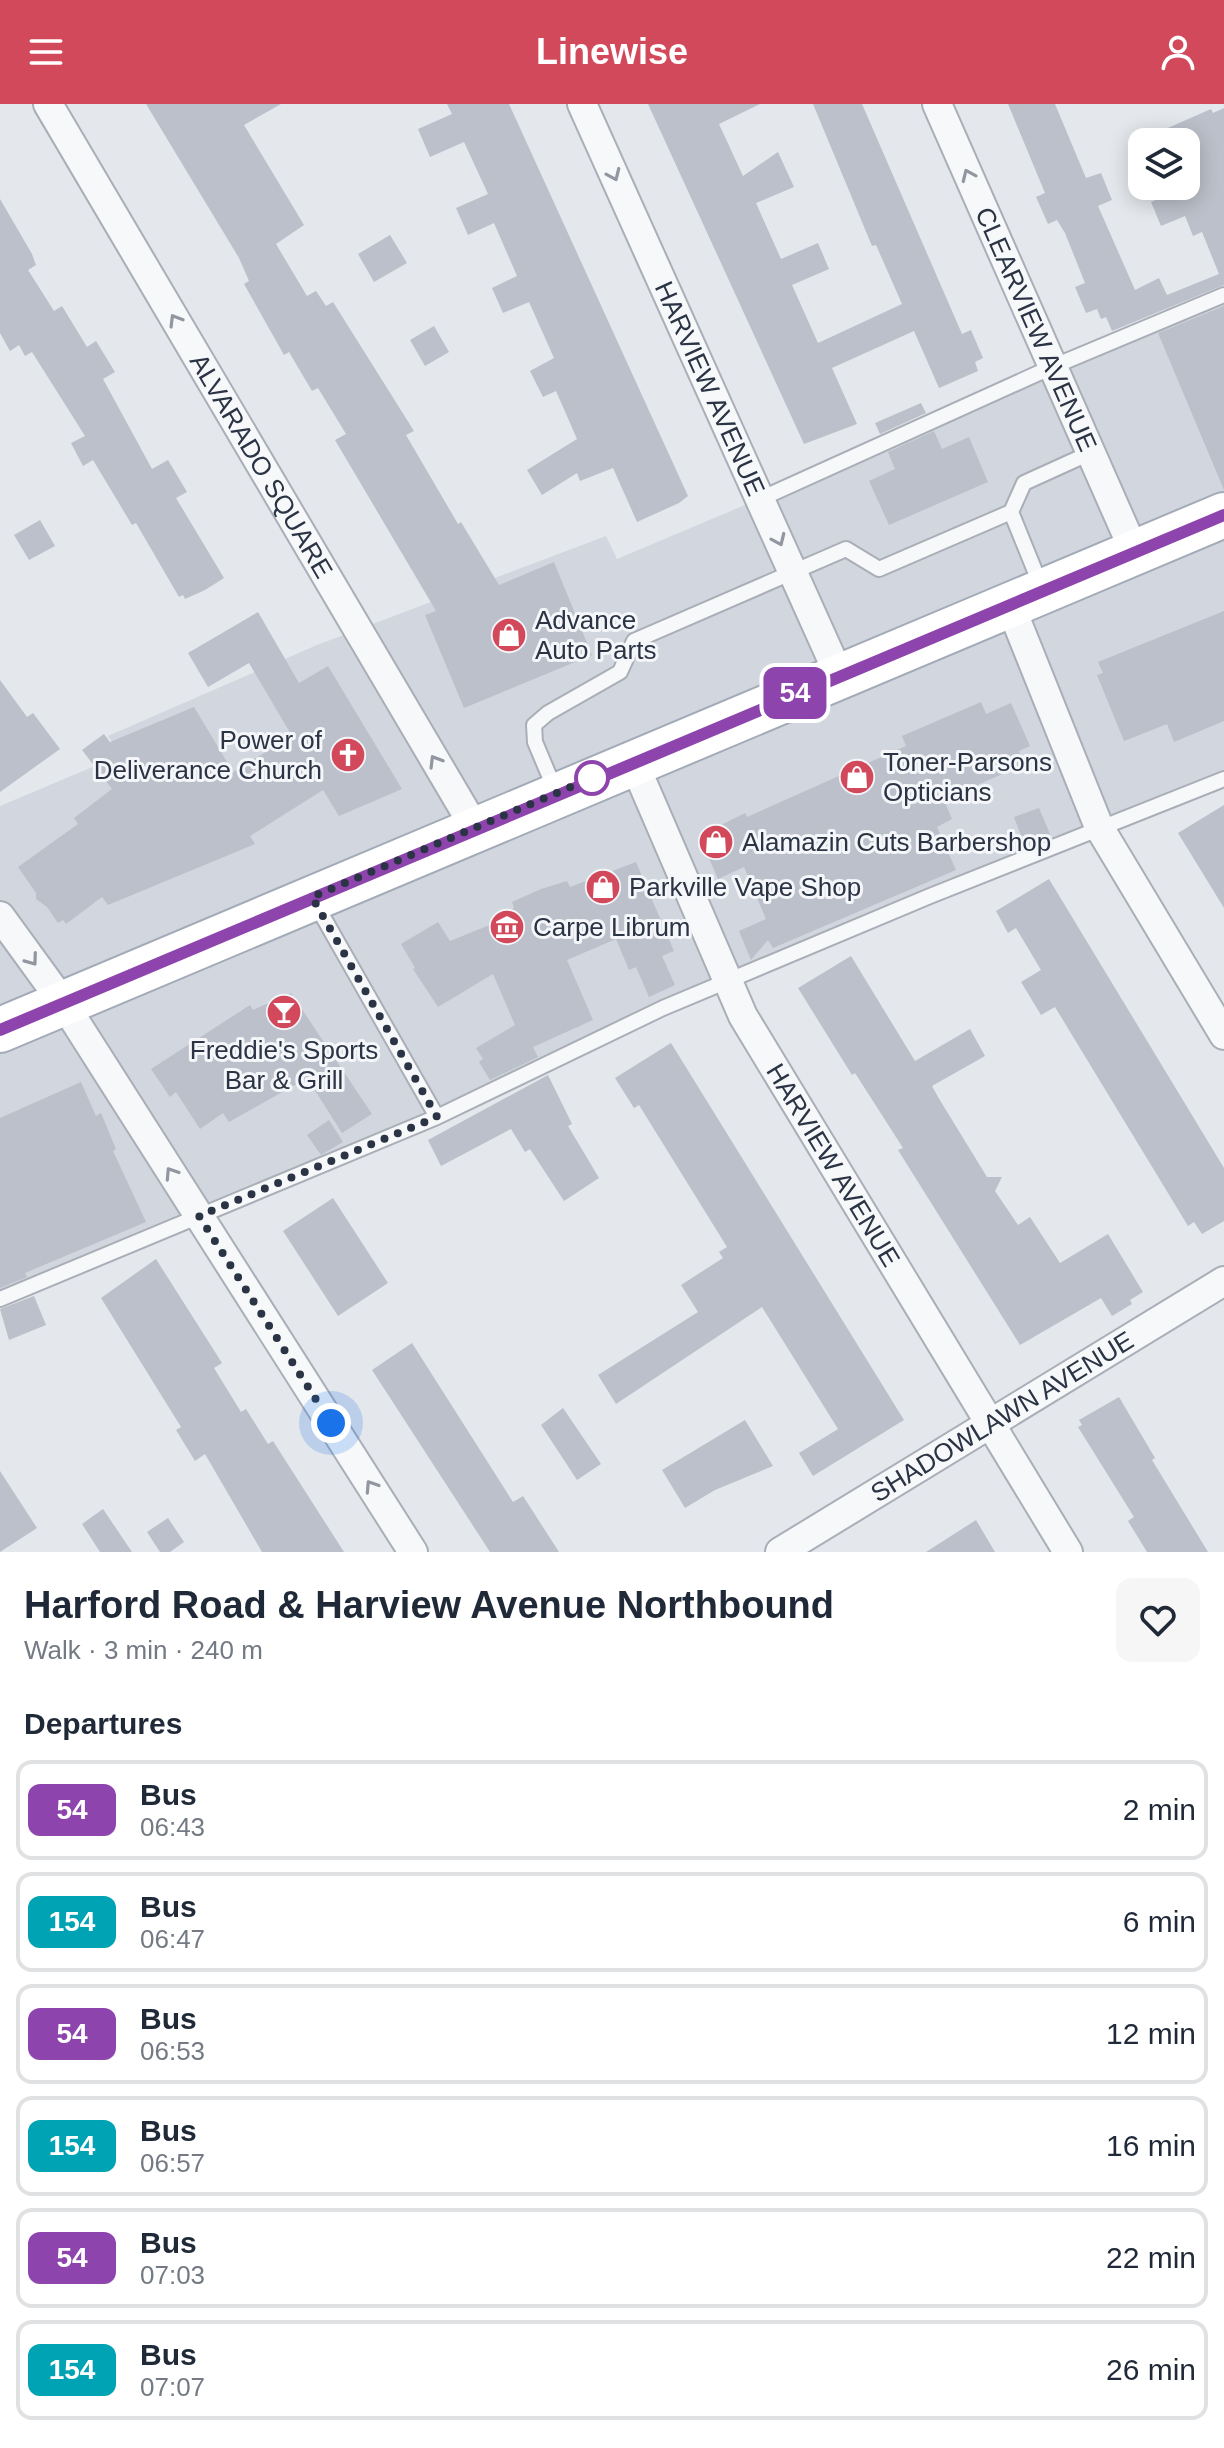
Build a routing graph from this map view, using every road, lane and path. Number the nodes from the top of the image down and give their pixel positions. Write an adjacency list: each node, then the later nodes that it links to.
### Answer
1 (48, 104): 18 (street, ALVARADO SQUARE, one-way to 1)
2 (582, 104): 7 (street, HARVIEW AVENUE, one-way to 7)
3 (937, 104): 5 (street, CLEARVIEW AVENUE, one-way to 3)
4 (1224, 295): 5 (lane)
5 (1052, 367): 6 (street, CLEARVIEW AVENUE); 7 (lane)
6 (1090, 453): 8 (lane); 10 (street, CLEARVIEW AVENUE)
7 (760, 499): 11 (street, HARVIEW AVENUE, one-way to 11)
8 (1011, 512): 11 (lane); 12 (lane)
9 (1224, 515): 10 (main road)
10 (1135, 553): 12 (main road)
11 (793, 571): 13 (street, HARVIEW AVENUE); 16 (lane)
12 (1027, 598): 13 (main road); 17 (street)
13 (839, 675): 14 (main road)
14 (633, 761): 16 (main road); 21 (street, HARVIEW AVENUE)
15 (1224, 779): 17 (lane)
16 (556, 793): 18 (main road)
17 (1099, 827): 21 (lane); 24 (street)
18 (475, 828): 19 (main road)
19 (312, 897): 22 (main road); 25 (lane)
20 (0, 916): 22 (street, one-way to 22)
21 (727, 984): 25 (lane); 29 (street, HARVIEW AVENUE)
22 (64, 1004): 23 (main road); 26 (street, one-way to 22)
23 (0, 1030)
24 (1224, 1035)
25 (437, 1117): 26 (lane)
26 (199, 1216): 28 (lane); 30 (street, one-way to 26)
27 (1224, 1281): 29 (street, SHADOWLAWN AVENUE)
28 (0, 1299)
29 (988, 1423): 31 (street, SHADOWLAWN AVENUE); 32 (street, HARVIEW AVENUE)
30 (413, 1552)
31 (780, 1552)
32 (1068, 1552)

